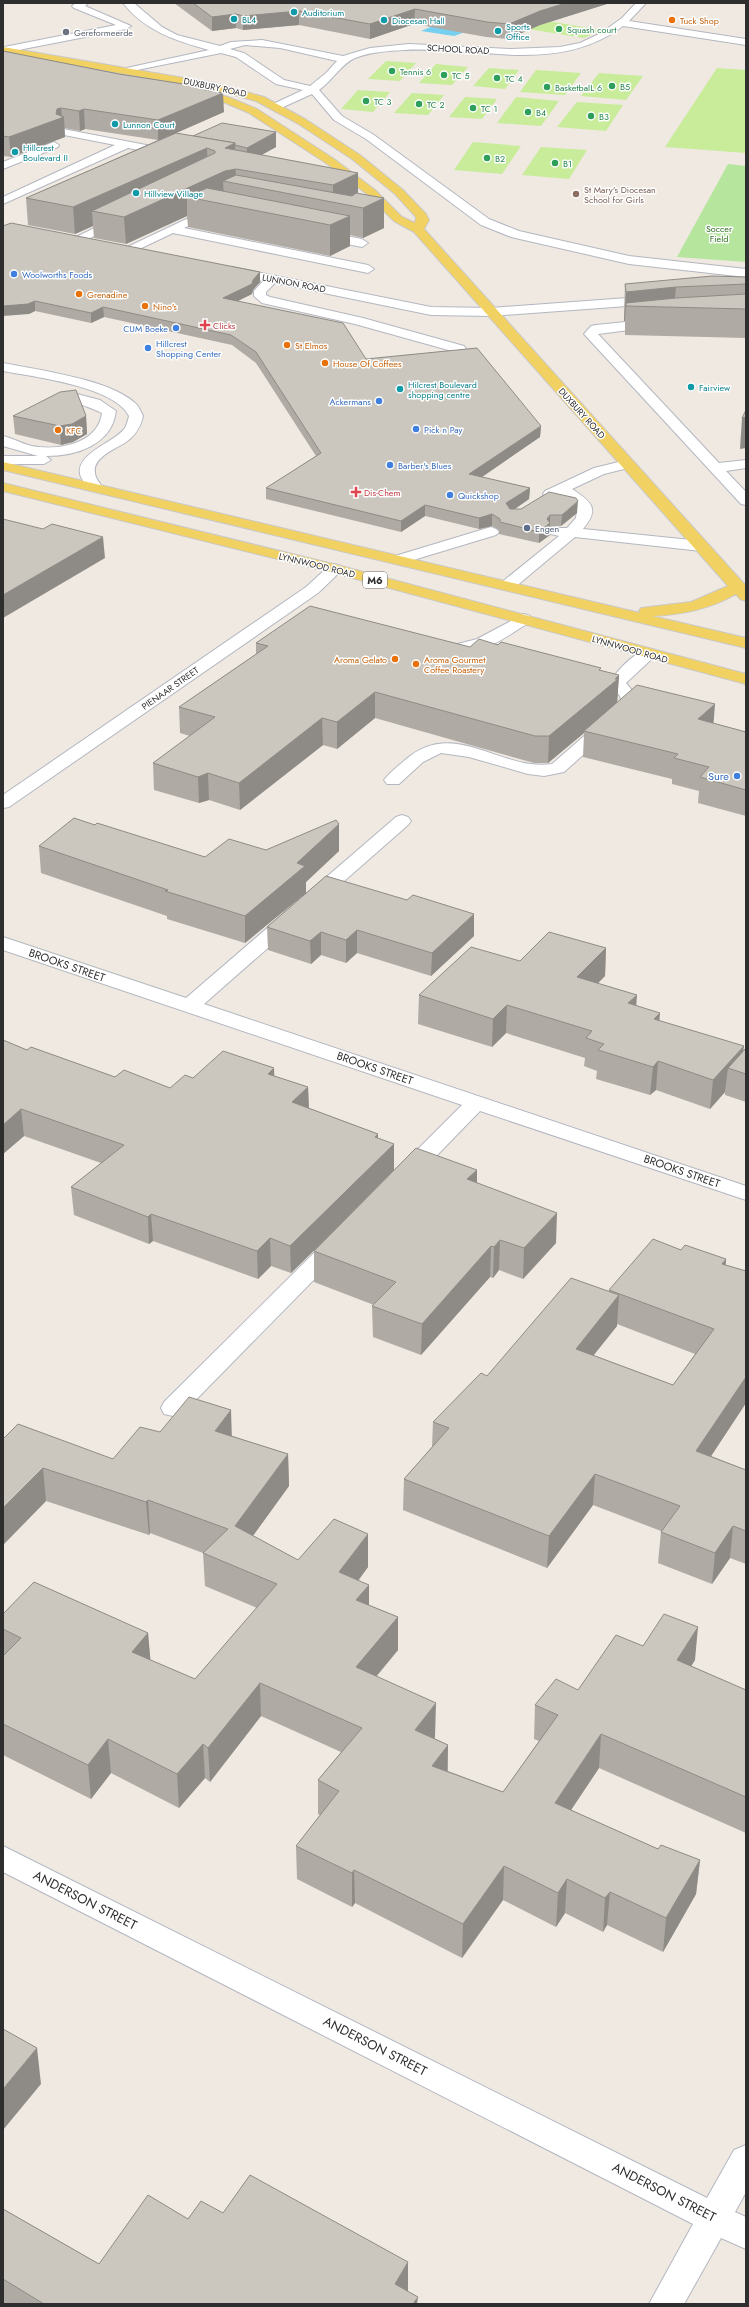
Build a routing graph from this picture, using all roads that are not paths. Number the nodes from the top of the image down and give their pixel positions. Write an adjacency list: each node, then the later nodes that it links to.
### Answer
1 (82, 3): 5 (street)
2 (128, 3): 6 (street)
3 (641, 3): 4 (street, SCHOOL ROAD)
4 (621, 23): 7 (street); 10 (street, SCHOOL ROAD)
5 (135, 29): 6 (street); 9 (street)
6 (166, 32): 8 (street)
7 (746, 42)
8 (220, 50): 10 (street); 11 (street); 15 (street)
9 (5, 56): 12 (main road, DUXBURY ROAD); 13 (main road, DUXBURY ROAD)
10 (343, 59): 15 (street)
11 (168, 62): 13 (street); 14 (main road)
12 (31, 64): 13 (main road); 16 (main road, DUXBURY ROAD)
13 (126, 70): 14 (main road, DUXBURY ROAD); 16 (main road)
14 (179, 80): 17 (main road, DUXBURY ROAD)
15 (312, 89): 17 (street); 38 (street)
16 (200, 93): 27 (main road, DUXBURY ROAD)
17 (277, 106): 27 (main road, DUXBURY ROAD)
18 (64, 132): 19 (street)
19 (127, 144): 21 (street); 23 (street)
20 (54, 145): 22 (street)
21 (182, 155)
22 (3, 166)
23 (3, 201)
24 (223, 210): 26 (street)
25 (132, 214): 30 (street)
26 (172, 229): 34 (street); 37 (street)
27 (418, 229): 42 (main road, DUXBURY ROAD)
28 (308, 232): 31 (street)
29 (62, 237): 30 (street)
30 (76, 240): 32 (street)
31 (362, 243)
32 (98, 244)
33 (112, 247): 34 (street)
34 (127, 250): 35 (street)
35 (150, 255)
36 (218, 268): 39 (street, LUNNON ROAD)
37 (368, 269)
38 (746, 273)
39 (272, 279): 41 (street, LUNNON ROAD); 43 (street)
40 (665, 300): 42 (street, LUNNON ROAD)
41 (431, 311): 42 (street, LUNNON ROAD); 43 (street)
42 (491, 312): 51 (main road, DUXBURY ROAD)
43 (358, 321): 45 (street)
44 (666, 322): 54 (street)
45 (459, 349)
46 (3, 367): 49 (street)
47 (64, 395): 48 (street)
48 (3, 440)
49 (99, 452): 50 (street); 56 (street)
50 (3, 460)
51 (627, 464): 57 (street); 64 (main road, DUXBURY ROAD)
52 (746, 464): 54 (street)
53 (3, 466): 56 (main road, M6)
54 (715, 468): 59 (street)
55 (3, 487): 66 (main road, LYNNWOOD ROAD / M6)
56 (95, 487): 61 (main road, M6)
57 (560, 488): 58 (street); 63 (street)
58 (538, 501)
59 (746, 501)
60 (556, 530): 63 (street)
61 (278, 531): 65 (main road, M6); 66 (main road)
62 (491, 532): 65 (street)
63 (572, 533): 64 (street); 67 (street)
64 (702, 546): 68 (main road, DUXBURY ROAD)
65 (400, 559): 67 (main road, M6)
66 (335, 569): 69 (street, PIENAAR STREET); 72 (main road, LYNNWOOD ROAD / M6)
67 (508, 585): 70 (main road, M6)
68 (742, 592): 70 (main road)
69 (285, 608): 71 (street); 78 (street, PIENAAR STREET)
70 (616, 612): 73 (main road, M6)
71 (308, 614)
72 (524, 620): 74 (street); 75 (main road, LYNNWOOD ROAD / M6)
73 (746, 643)
74 (442, 646)
75 (649, 654): 76 (main road, LYNNWOOD ROAD / M6); 77 (street)
76 (746, 679)
77 (393, 780)
78 (3, 803)
79 (402, 821): 81 (street)
80 (3, 943): 81 (street, BROOKS STREET)
81 (189, 1006): 82 (street, BROOKS STREET)
82 (477, 1102): 83 (street); 84 (street, BROOKS STREET)
83 (392, 1187)
84 (746, 1193)
85 (347, 1232): 86 (street)
86 (173, 1408)
87 (3, 1858): 89 (street, ANDERSON STREET)
88 (746, 2160): 89 (street)
89 (714, 2218): 90 (street, ANDERSON STREET); 91 (street)
90 (746, 2234)
91 (666, 2304)

